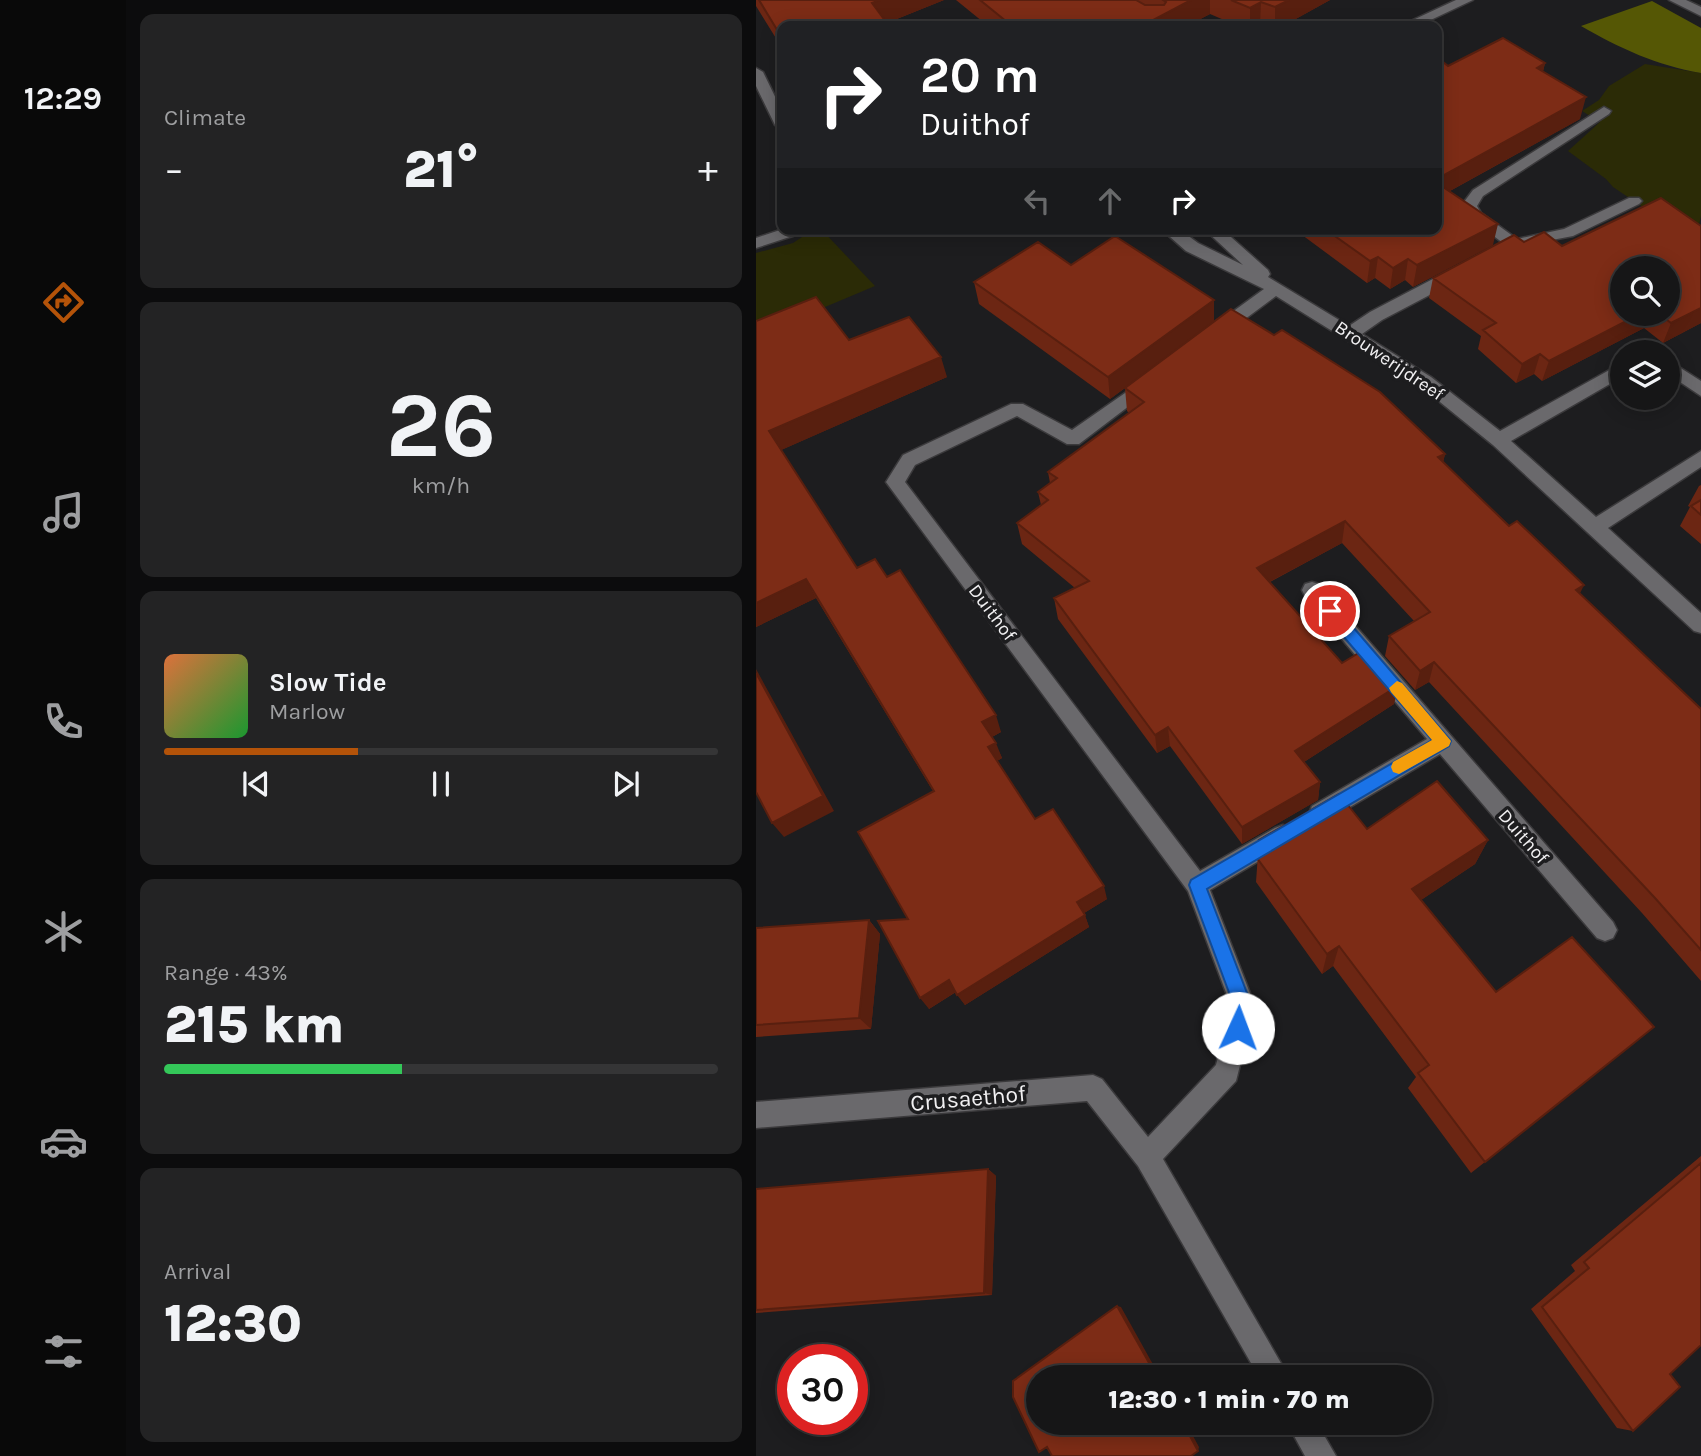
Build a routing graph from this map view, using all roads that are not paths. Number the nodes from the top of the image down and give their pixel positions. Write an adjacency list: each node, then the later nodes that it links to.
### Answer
1 (1467, 0): 4 (street)
2 (1675, 0): 3 (street)
3 (1701, 12)
4 (1419, 21)
5 (756, 72): 7 (street)
6 (1604, 111): 13 (street)
7 (777, 115)
8 (1634, 201): 13 (street)
9 (781, 235): 12 (street)
10 (1177, 235): 14 (street, Brouwerijdreef)
11 (1219, 235): 14 (street, Brouwerijdreef)
12 (756, 243)
13 (1514, 244): 15 (street)
14 (1276, 288): 15 (street, Brouwerijdreef); 16 (street)
15 (1351, 333): 21 (street, Brouwerijdreef)
16 (1208, 338)
17 (1166, 370): 27 (street, Duithof)
18 (1680, 375): 20 (street)
19 (1610, 376): 21 (street)
20 (1701, 390)
21 (1499, 440): 23 (street, Brouwerijdreef)
22 (1701, 458): 23 (street)
23 (1595, 527): 25 (street, Brouwerijdreef)
24 (1311, 590): 26 (street, Duithof)
25 (1701, 625)
26 (1443, 741): 27 (street); 28 (street, Duithof)
27 (1197, 885): 30 (street)
28 (1605, 930)
29 (756, 1115): 30 (street, Crusaethof)
30 (1147, 1157): 31 (street, Crusaethof)
31 (1268, 1365)
32 (1308, 1435): 33 (street)
33 (1321, 1456)

